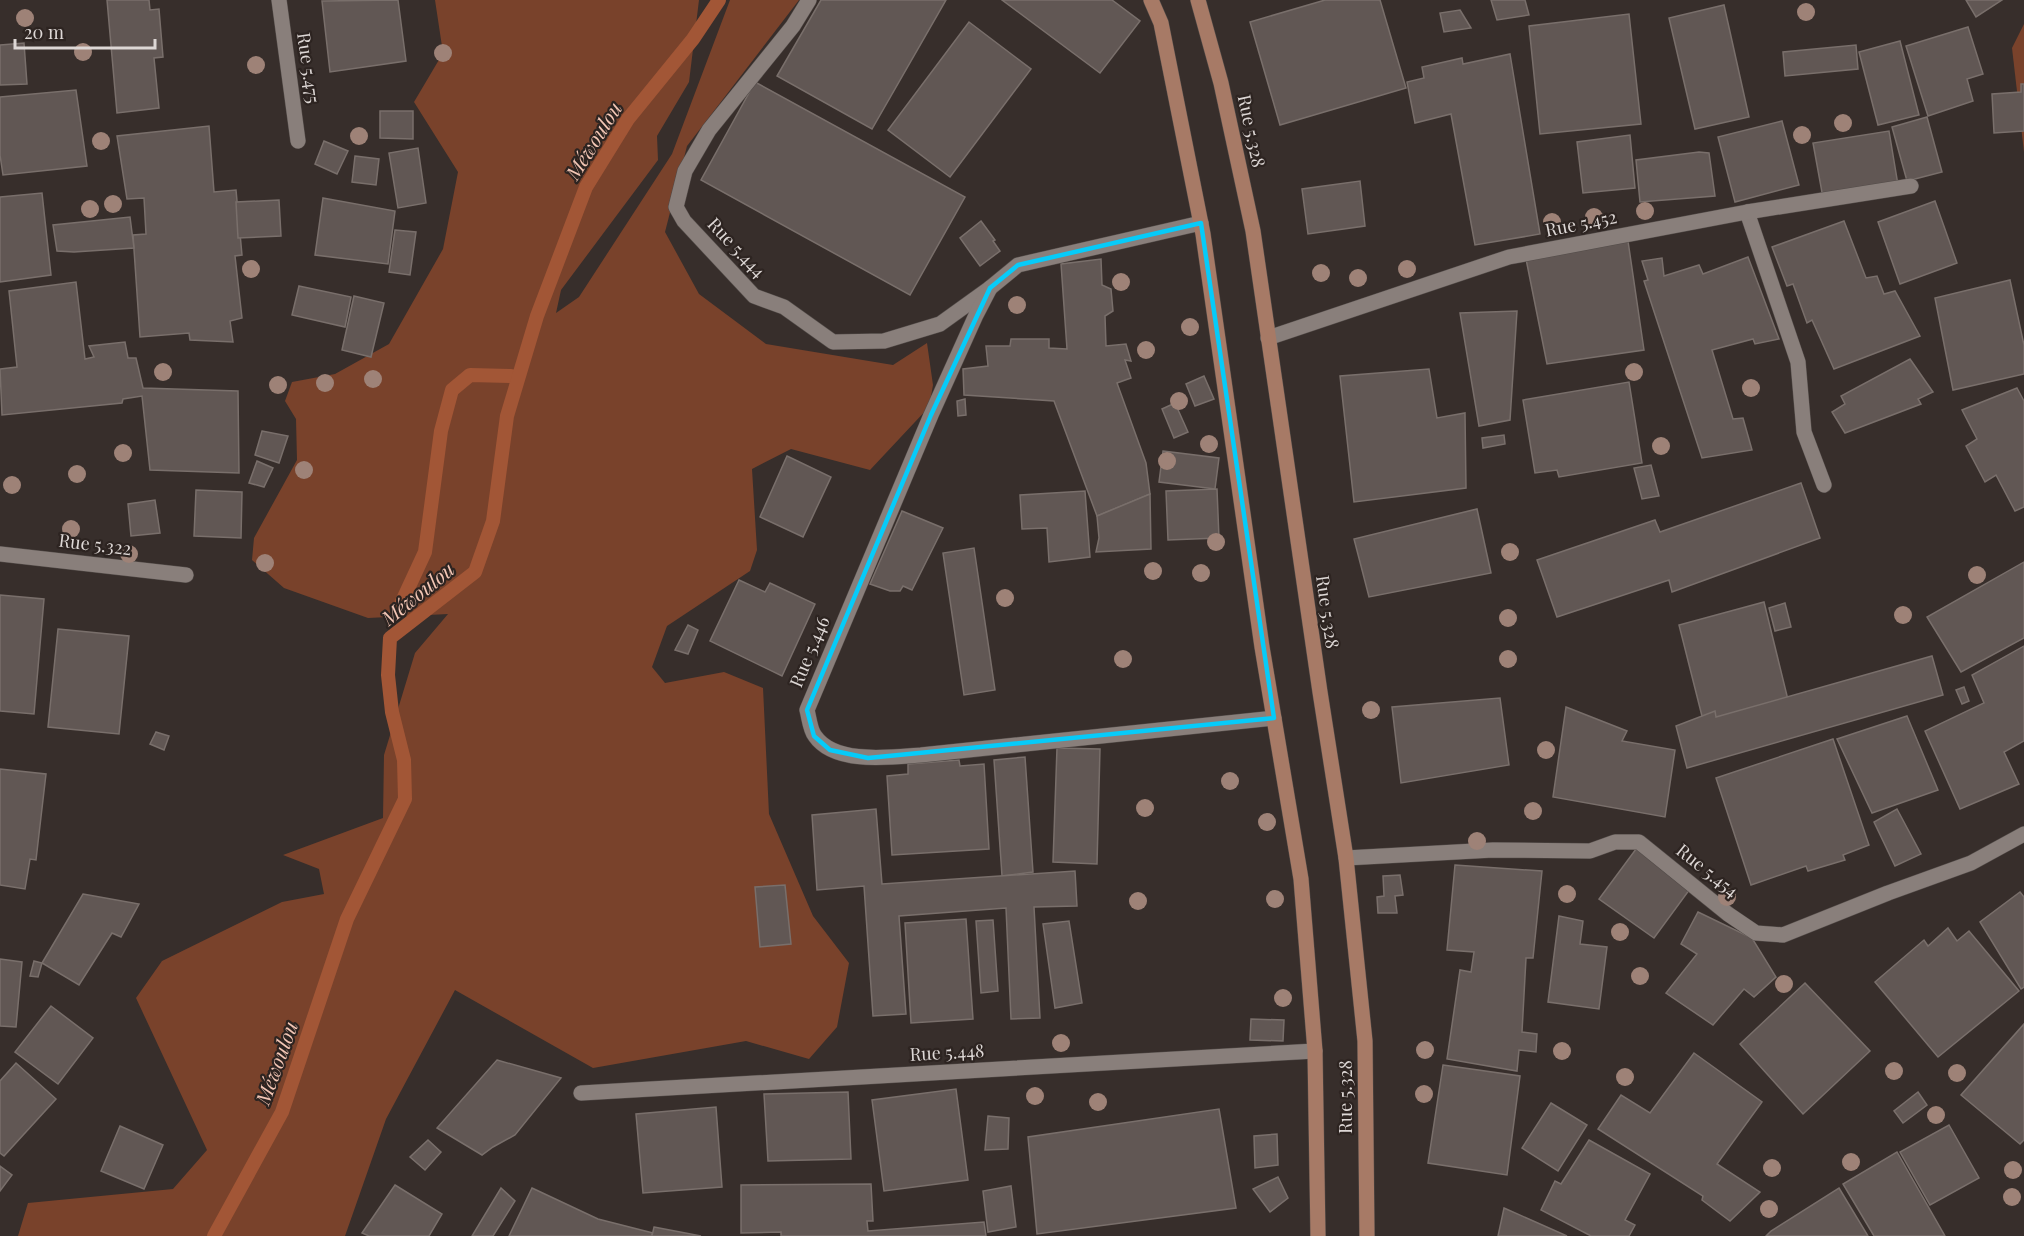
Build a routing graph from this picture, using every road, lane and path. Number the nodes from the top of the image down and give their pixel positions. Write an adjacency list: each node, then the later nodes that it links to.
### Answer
1 (279, 0): 5 (street, Rue 5.475)
2 (809, 0): 9 (street, Rue 5.444)
3 (1151, 0): 8 (main road, Rue 5.328)
4 (1198, 0): 10 (main road, Rue 5.328)
5 (298, 141)
6 (1911, 186): 7 (street, Rue 5.452)
7 (1747, 212): 10 (street, Rue 5.452); 11 (street)
8 (1201, 223): 9 (street, Rue 5.444); 14 (main road, Rue 5.328)
9 (990, 288): 14 (street, Rue 5.446)
10 (1268, 339): 16 (main road, Rue 5.328)
11 (1824, 485)
12 (0, 554): 13 (street, Rue 5.322)
13 (186, 575)
14 (1274, 718): 17 (main road, Rue 5.328)
15 (2024, 834): 16 (street, Rue 5.454)
16 (1346, 858): 20 (main road, Rue 5.328)
17 (1316, 1051): 18 (street, Rue 5.448); 19 (main road, Rue 5.328)
18 (581, 1093)
19 (1318, 1236)
20 (1367, 1236)

